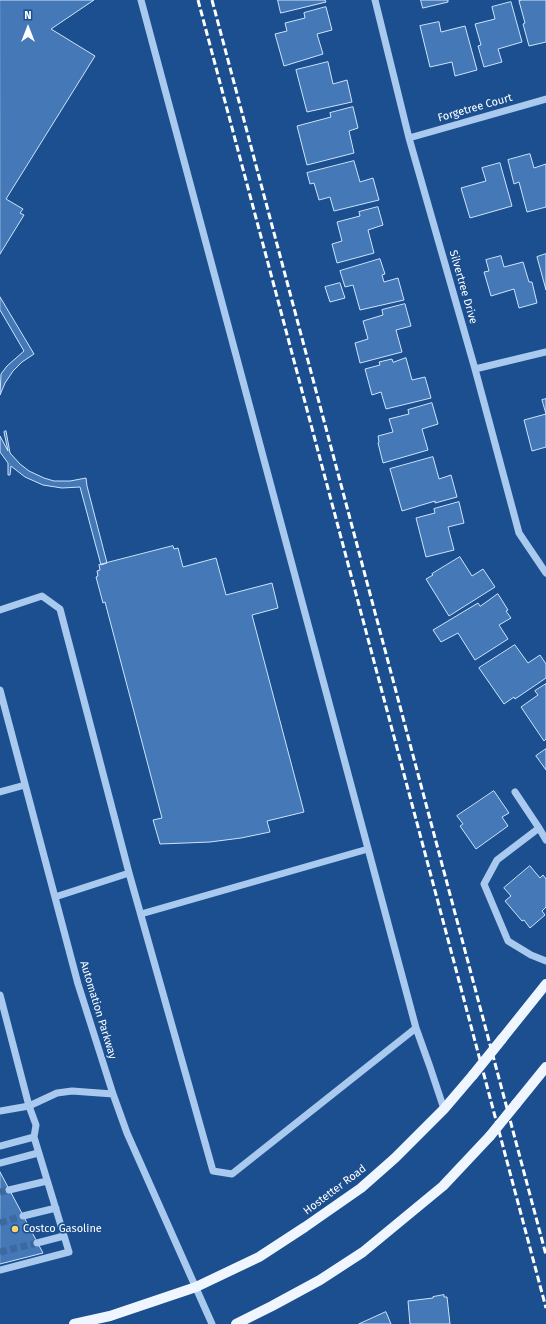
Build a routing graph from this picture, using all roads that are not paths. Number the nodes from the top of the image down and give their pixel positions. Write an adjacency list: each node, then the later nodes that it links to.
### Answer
1 (141, 0): 15 (street)
2 (375, 0): 4 (street, Silvertree Drive)
3 (546, 99): 4 (street, Forgetree Court)
4 (409, 138): 6 (street, Silvertree Drive)
5 (546, 352): 6 (street)
6 (475, 369): 7 (street, Silvertree Drive)
7 (546, 573)
8 (0, 610): 16 (street)
9 (0, 690): 10 (street, Automation Parkway)
10 (25, 785): 11 (street); 17 (street, Automation Parkway)
11 (0, 792)
12 (515, 792): 13 (street)
13 (539, 828): 14 (street); 19 (street)
14 (546, 840)
15 (368, 849): 18 (street); 22 (street)
16 (129, 873): 17 (street); 18 (street)
17 (55, 897): 24 (street, Automation Parkway)
18 (141, 914): 22 (street)
19 (546, 961)
20 (546, 984): 26 (main road, Hostetter Road, bridge)
21 (0, 995): 25 (street)
22 (416, 1028): 26 (street)
23 (546, 1067): 42 (main road, bridge)
24 (113, 1094): 25 (street); 39 (street, Automation Parkway)
25 (29, 1106): 27 (street); 28 (street)
26 (444, 1109): 39 (main road, Hostetter Road)
27 (0, 1111)
28 (34, 1137): 29 (street); 30 (street)
29 (0, 1146)
30 (38, 1153): 31 (street); 32 (street)
31 (0, 1163)
32 (47, 1181): 33 (street); 34 (street)
33 (9, 1190)
34 (56, 1208): 35 (street); 36 (street)
35 (23, 1216)
36 (64, 1236): 37 (street); 38 (street)
37 (37, 1243)
38 (0, 1270)
39 (196, 1287): 40 (main road, Hostetter Road); 41 (street, Automation Parkway)
40 (74, 1324)
41 (212, 1324)
42 (236, 1324)

